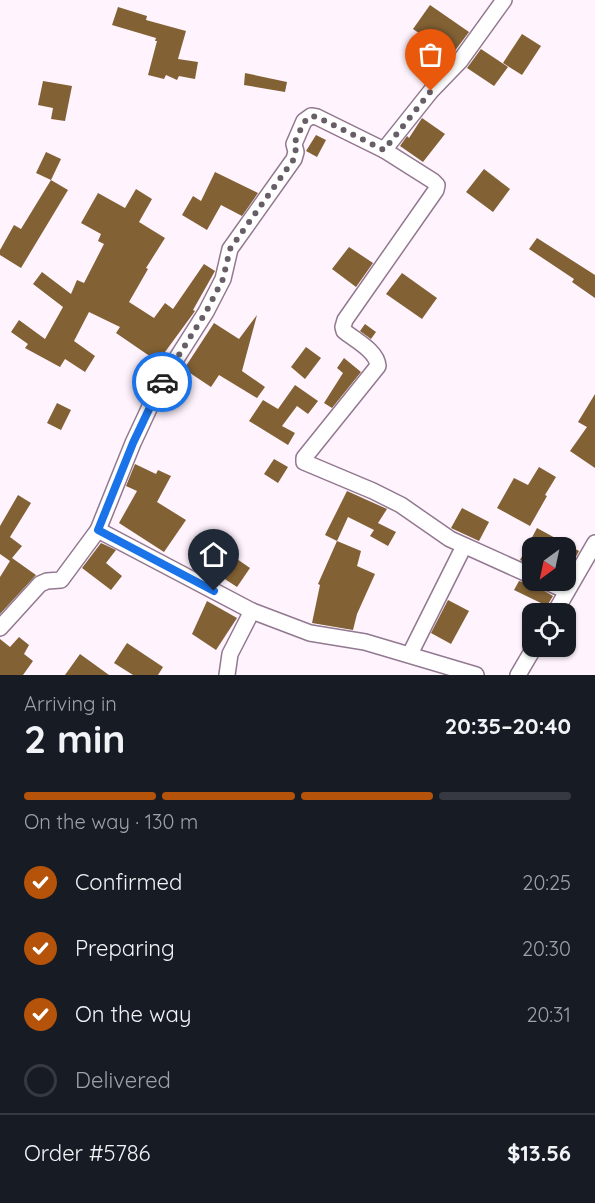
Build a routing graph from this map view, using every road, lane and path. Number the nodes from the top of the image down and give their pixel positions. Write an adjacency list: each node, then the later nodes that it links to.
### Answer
1 (504, 0): 2 (street)
2 (384, 150): 3 (street); 5 (street)
3 (98, 530): 10 (street); 11 (street)
4 (595, 543): 7 (street)
5 (464, 546): 6 (street); 12 (street)
6 (522, 572)
7 (576, 576)
8 (567, 591): 9 (street)
9 (560, 603)
10 (252, 611): 12 (street); 14 (street)
11 (0, 628)
12 (410, 654): 15 (street)
13 (529, 657): 16 (street)
14 (227, 675)
15 (476, 675)
16 (518, 675)

